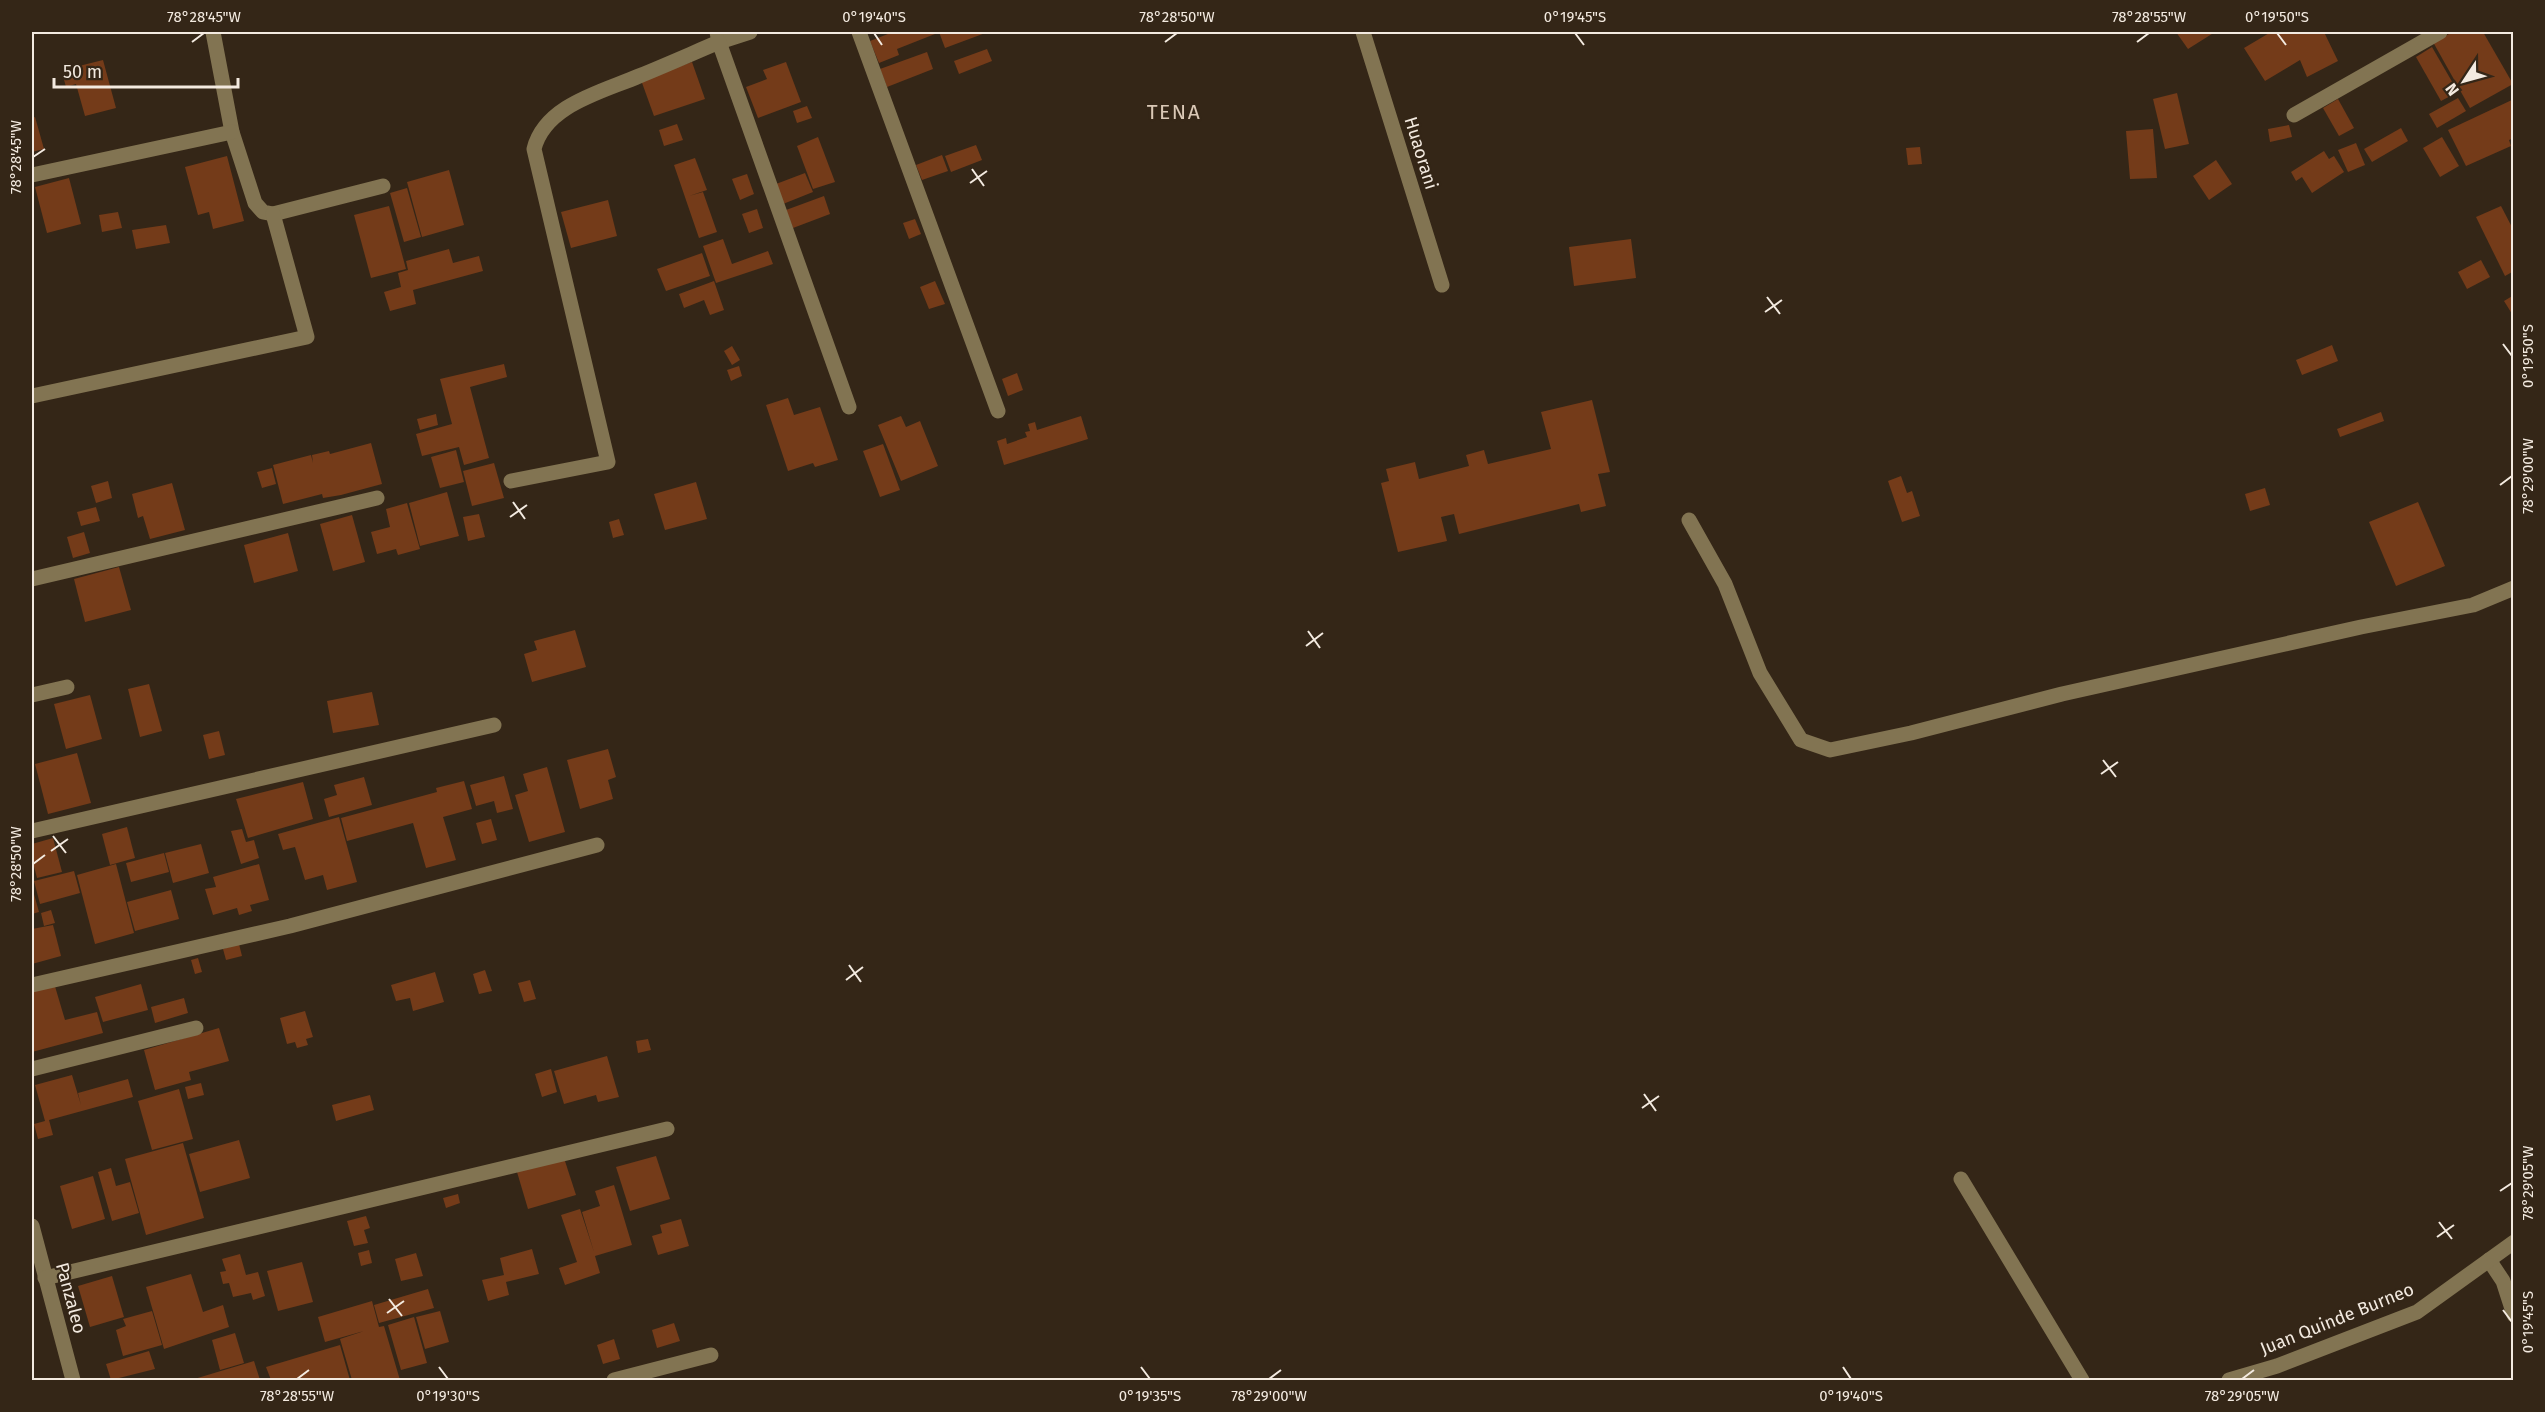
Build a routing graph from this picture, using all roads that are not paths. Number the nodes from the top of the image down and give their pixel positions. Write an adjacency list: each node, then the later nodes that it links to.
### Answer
1 (213, 32): 8 (street)
2 (750, 32): 6 (street)
3 (859, 32): 15 (street)
4 (1363, 32): 12 (street, Huaorani)
5 (2440, 32): 7 (street)
6 (718, 37): 14 (street); 16 (street)
7 (2294, 115)
8 (232, 132): 9 (street); 11 (street)
9 (32, 175)
10 (383, 186): 11 (street)
11 (273, 214): 13 (street)
12 (1442, 285)
13 (32, 396)
14 (849, 407)
15 (998, 411)
16 (511, 482)
17 (377, 498): 19 (street)
18 (1689, 520): 20 (street)
19 (32, 579)
20 (2514, 588)
21 (67, 687): 22 (street)
22 (32, 695)
23 (494, 725): 24 (street)
24 (32, 831)
25 (597, 844): 26 (street)
26 (32, 985)
27 (196, 1028): 28 (street)
28 (32, 1070)
29 (667, 1129): 34 (street)
30 (1961, 1179): 39 (street)
31 (32, 1226): 34 (street, Panzaleo)
32 (2514, 1242): 33 (street, Juan Quinde Burneo)
33 (2489, 1260): 35 (street); 40 (street, Juan Quinde Burneo)
34 (45, 1278): 37 (street, Panzaleo)
35 (2514, 1315)
36 (711, 1355): 38 (street)
37 (73, 1380)
38 (614, 1380)
39 (2082, 1380)
40 (2229, 1380)

